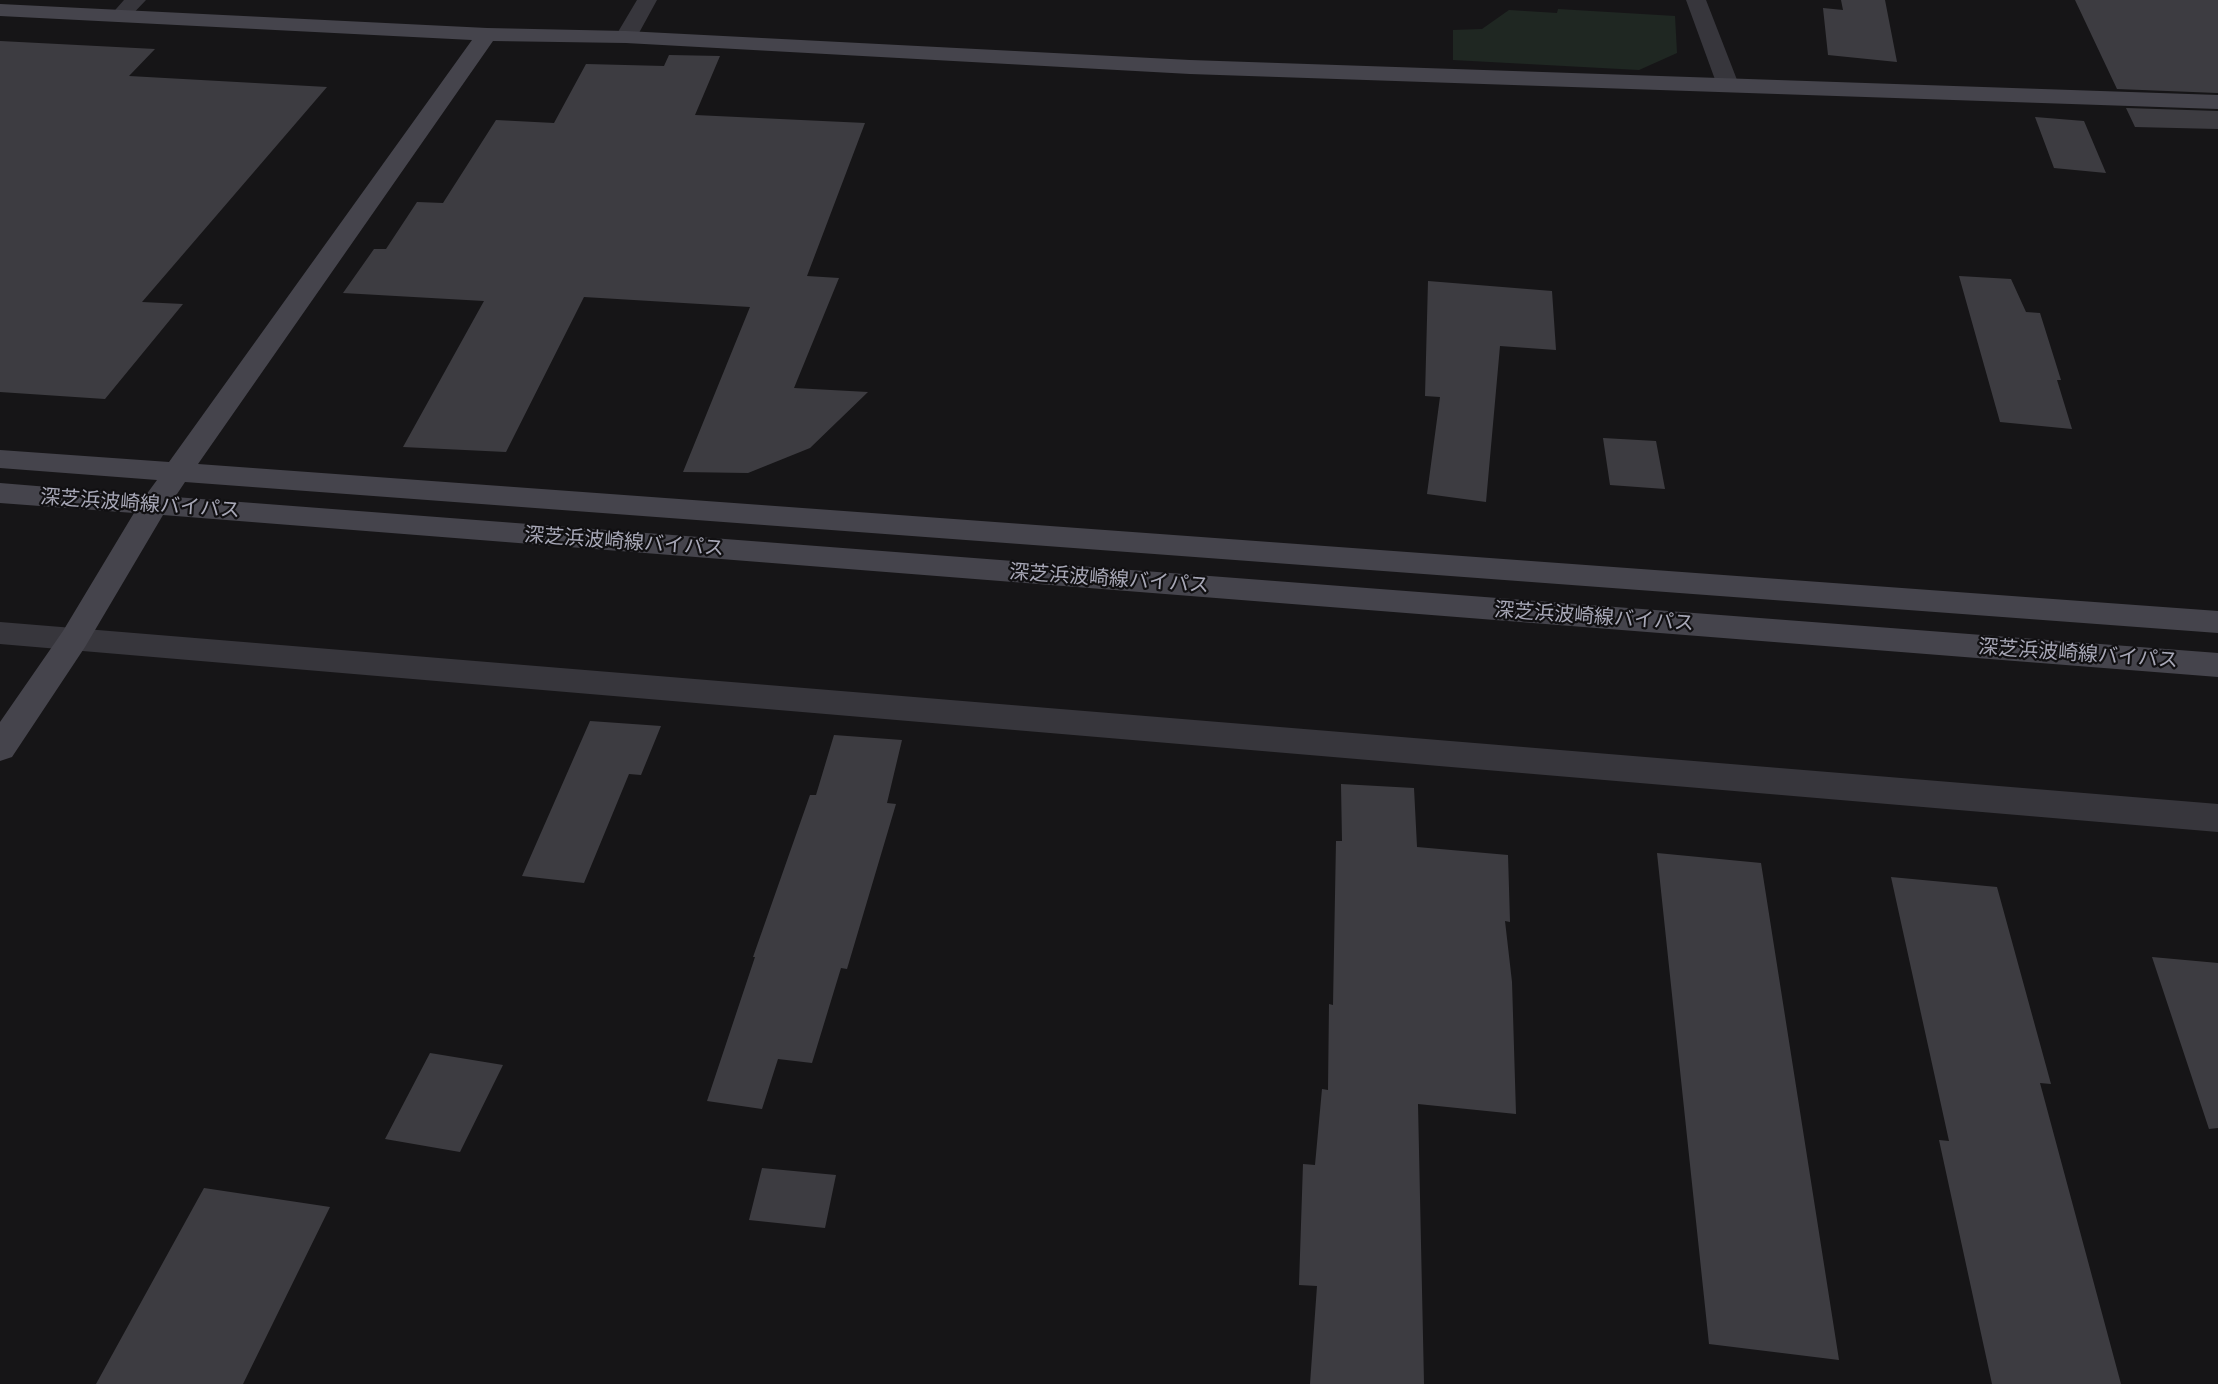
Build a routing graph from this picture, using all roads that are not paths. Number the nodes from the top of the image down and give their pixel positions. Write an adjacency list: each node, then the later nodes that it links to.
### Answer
1 (136, 0): 5 (street)
2 (647, 0): 7 (street)
3 (1696, 0): 8 (street)
4 (0, 10): 5 (street)
5 (119, 17): 6 (street)
6 (487, 34): 7 (street); 11 (street)
7 (626, 37): 8 (street)
8 (1728, 85): 9 (street)
9 (2218, 102)
10 (0, 459): 11 (street, 深芝浜波崎線バイパス)
11 (178, 473): 13 (street); 14 (street, 深芝浜波崎線バイパス)
12 (0, 493): 13 (street, 深芝浜波崎線バイパス)
13 (154, 505): 16 (street); 17 (street, 深芝浜波崎線バイパス)
14 (2218, 622)
15 (0, 633): 16 (street)
16 (74, 639): 18 (street); 19 (street)
17 (2218, 665)
18 (0, 748)
19 (2218, 818)

